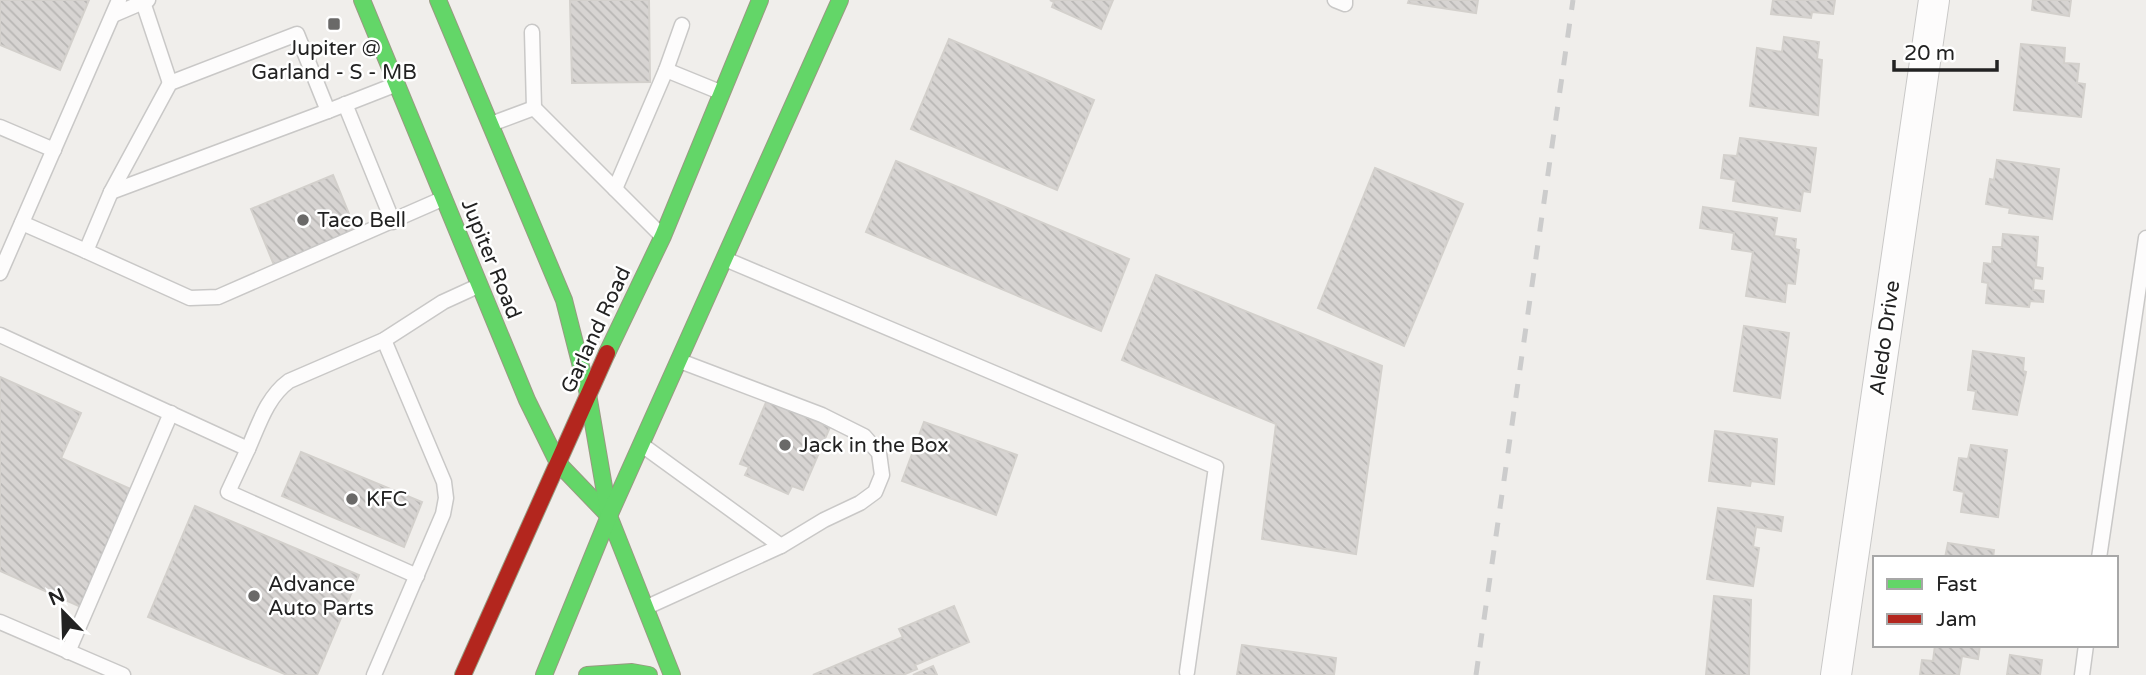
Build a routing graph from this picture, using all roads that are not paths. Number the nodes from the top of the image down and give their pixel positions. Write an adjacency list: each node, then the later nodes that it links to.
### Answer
1 (119, 0): 10 (lane)
2 (362, 0): 15 (main road, Jupiter Road)
3 (438, 0): 20 (main road, Jupiter Road)
4 (760, 0): 16 (main road, Garland Road)
5 (839, 0): 31 (main road)
6 (1335, 0): 7 (lane)
7 (1345, 0)
8 (1934, 0): 58 (street, Aledo Drive)
9 (145, 1): 10 (lane); 14 (lane)
10 (113, 15): 22 (lane)
11 (682, 24): 13 (lane)
12 (532, 32): 18 (lane)
13 (666, 70): 16 (lane); 23 (lane)
14 (170, 83): 19 (lane); 24 (lane)
15 (397, 84): 17 (lane); 25 (main road, Jupiter Road)
16 (722, 93): 28 (main road, Garland Road)
17 (345, 104): 19 (lane); 26 (lane)
18 (534, 108): 20 (lane); 23 (lane)
19 (328, 111): 24 (lane)
20 (489, 124): 37 (main road, Jupiter Road)
21 (0, 127): 22 (lane)
22 (54, 150): 27 (lane)
23 (615, 189): 28 (lane)
24 (111, 192): 30 (lane)
25 (444, 198): 26 (lane); 33 (main road, Jupiter Road)
26 (393, 222): 30 (lane)
27 (22, 223): 30 (lane); 32 (lane)
28 (663, 236): 37 (main road, Garland Road)
29 (2146, 238): 44 (lane)
30 (86, 251)
31 (724, 259): 36 (main road); 50 (lane)
32 (0, 273)
33 (479, 286): 35 (lane); 41 (main road, Jupiter Road)
34 (0, 335): 38 (lane)
35 (384, 340): 40 (lane); 45 (lane)
36 (679, 360): 39 (main road); 43 (lane)
37 (588, 394): 41 (main road, Garland Road); 42 (main road, Jupiter Road)
38 (171, 413): 40 (lane); 49 (lane)
39 (641, 444): 42 (main road); 43 (lane)
40 (248, 449): 45 (lane)
41 (558, 463): 42 (main road, Jupiter Road); 53 (main road, Garland Road)
42 (609, 516): 46 (main road, Jupiter Road); 54 (main road)
43 (781, 546): 46 (lane)
44 (2099, 556)
45 (418, 576): 52 (lane)
46 (646, 608): 57 (main road, Jupiter Road)
47 (0, 622): 49 (lane)
48 (2086, 647): 59 (lane)
49 (68, 652): 51 (lane)
50 (1182, 674)
51 (123, 675)
52 (374, 675)
53 (463, 675)
54 (544, 675)
55 (587, 675): 56 (main road)
56 (649, 675)
57 (671, 675)
58 (1836, 675)
59 (2082, 675)

